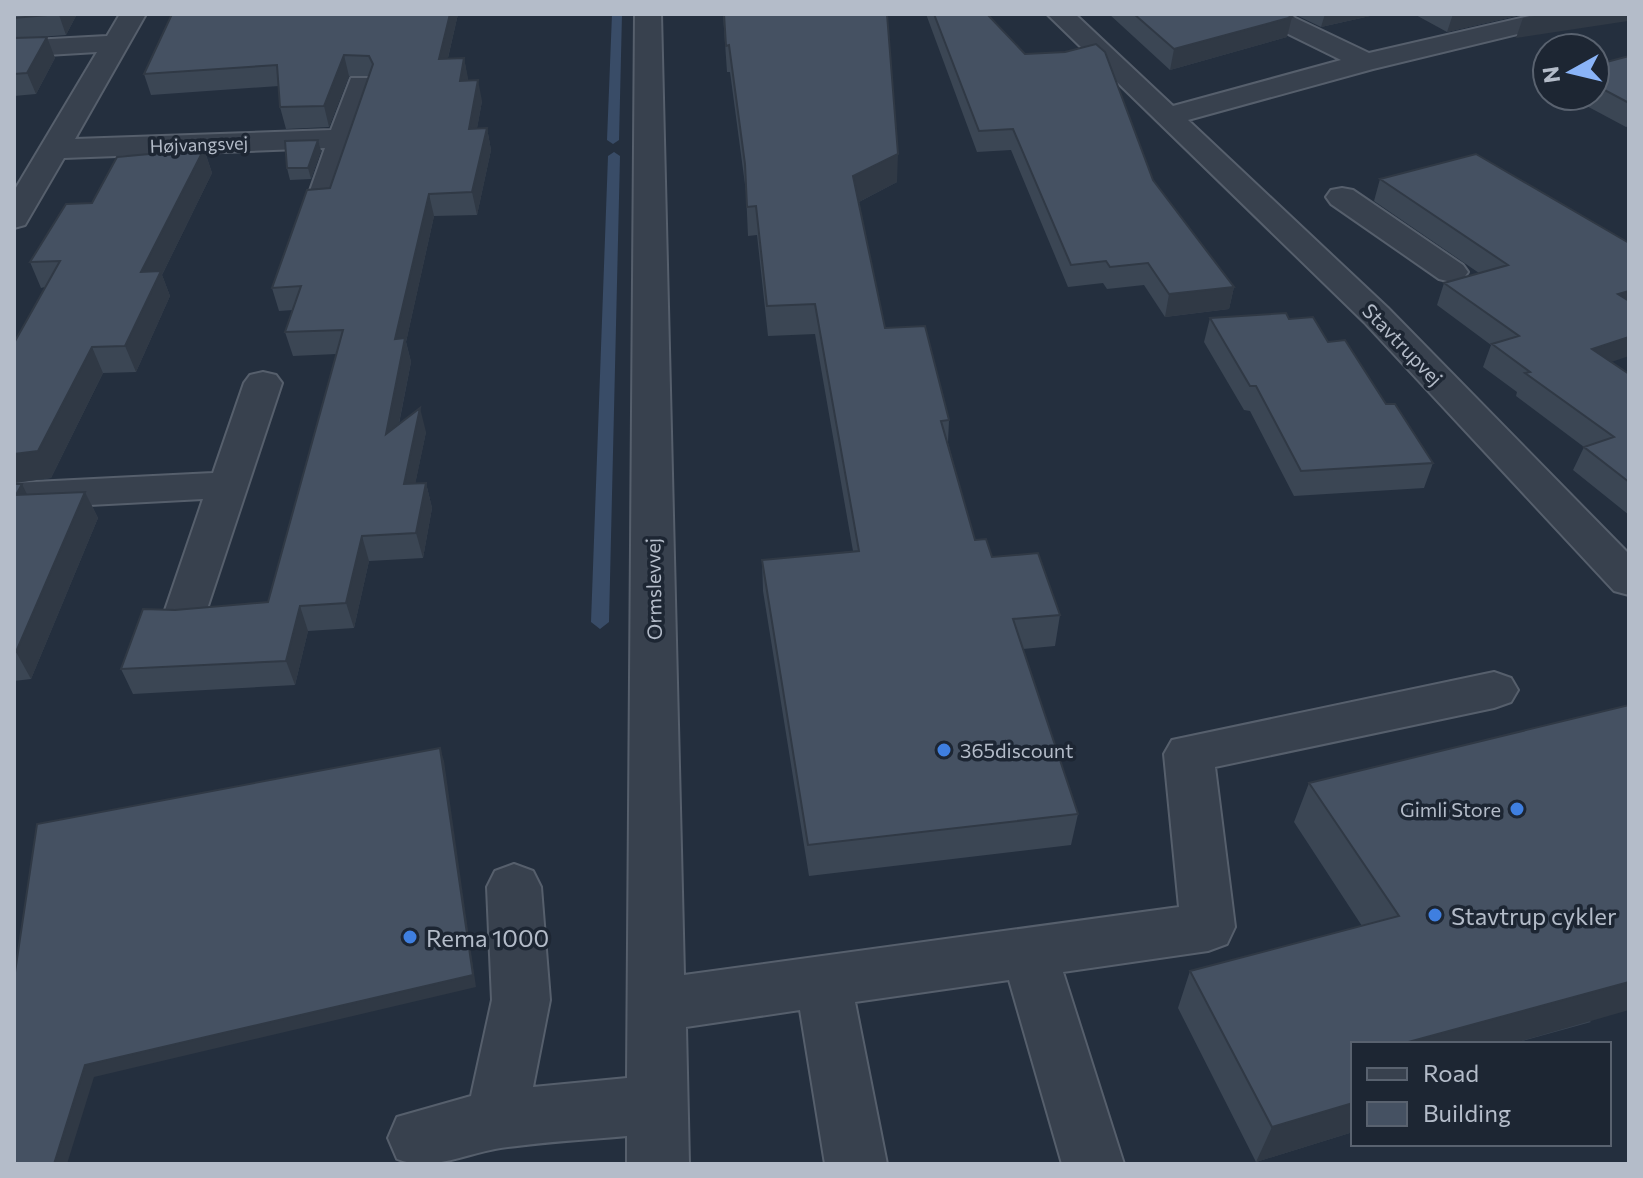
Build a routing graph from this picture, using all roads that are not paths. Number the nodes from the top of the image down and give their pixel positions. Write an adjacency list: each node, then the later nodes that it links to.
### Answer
1 (133, 14): 6 (street)
2 (648, 14): 27 (street, Ormslevvej)
3 (1060, 14): 10 (street, Stavtrupvej)
4 (1267, 14): 8 (street)
5 (1571, 14): 8 (street)
6 (118, 43): 7 (street); 12 (street)
7 (14, 49)
8 (1366, 62): 10 (street)
9 (361, 84): 11 (street)
10 (1169, 116): 21 (street, Stavtrupvej)
11 (344, 138): 12 (street, Højvangsvej); 15 (street)
12 (55, 149): 13 (street)
13 (25, 182): 16 (street)
14 (1342, 197): 17 (street)
15 (322, 202)
16 (14, 218)
17 (1451, 272)
18 (263, 383): 19 (street)
19 (228, 485): 20 (street); 22 (street)
20 (14, 496)
21 (1629, 580)
22 (185, 616)
23 (1494, 690): 25 (street)
24 (514, 887): 29 (street)
25 (1029, 953): 26 (street); 33 (street)
26 (823, 981): 27 (street); 32 (street)
27 (657, 1005): 28 (street, Ormslevvej)
28 (657, 1104): 29 (street); 31 (street, Ormslevvej)
29 (496, 1120): 30 (street)
30 (419, 1138)
31 (658, 1164)
32 (856, 1164)
33 (1093, 1164)

